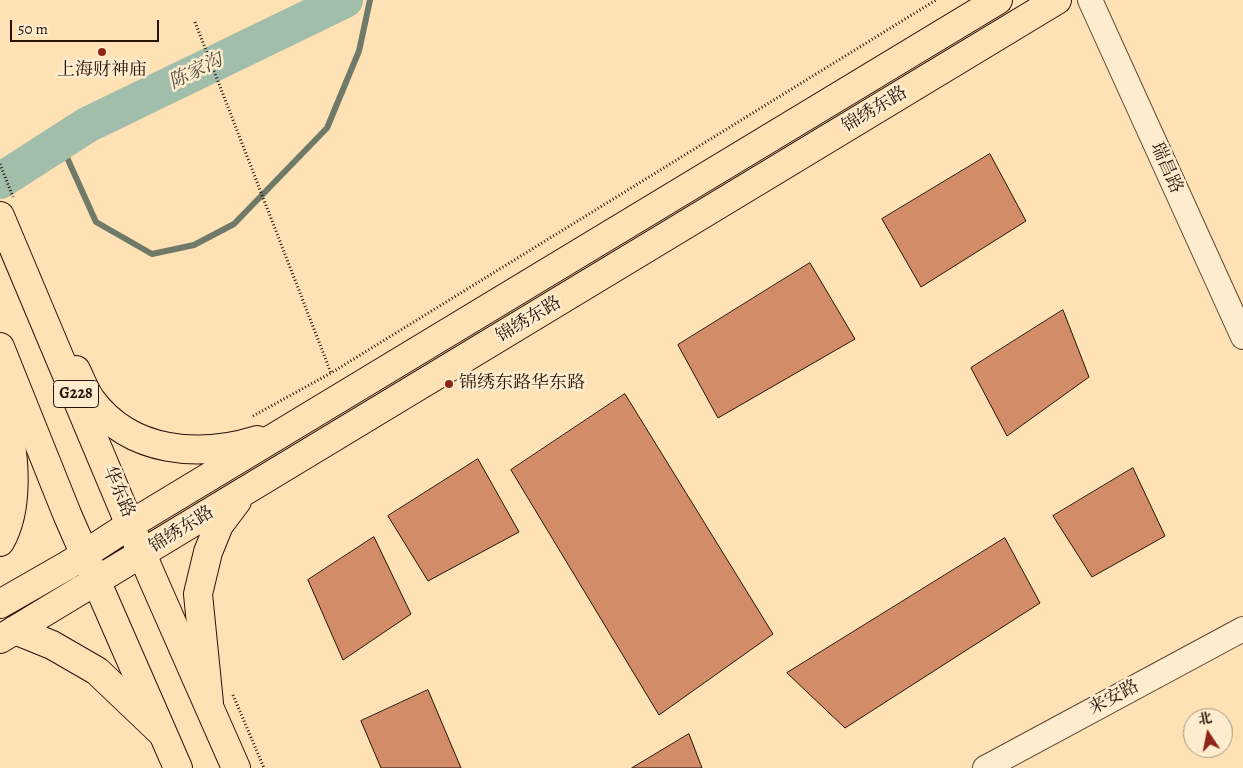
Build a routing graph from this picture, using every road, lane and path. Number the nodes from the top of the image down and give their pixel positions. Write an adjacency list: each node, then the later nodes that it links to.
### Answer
1 (936, 0): 10 (path)
2 (998, 0): 13 (main road, 锦绣东路)
3 (1057, 0): 14 (main road, 锦绣东路)
4 (1090, 0): 8 (street, 瑞昌路)
5 (195, 22): 10 (path)
6 (0, 216): 7 (main road, 华东路 / G228)
7 (37, 302): 13 (main road); 15 (main road, 华东路 / G228)
8 (1243, 337)
9 (0, 347): 18 (main road)
10 (331, 373): 12 (path)
11 (0, 384): 16 (main road)
12 (247, 420)
13 (287, 431): 15 (main road, 锦绣东路)
14 (244, 491): 17 (main road, 锦绣东路); 23 (main road)
15 (131, 524): 17 (main road, 华东路 / G228); 18 (main road, 锦绣东路)
16 (0, 542)
17 (144, 553): 19 (main road, 锦绣东路); 23 (main road, 华东路 / G228)
18 (86, 554): 19 (main road); 20 (main road, 锦绣东路)
19 (97, 580): 22 (main road, 锦绣东路); 24 (main road)
20 (0, 604)
21 (1243, 629): 27 (street, 来安路)
22 (8, 635): 24 (main road)
23 (210, 708): 26 (main road, 华东路 / G228)
24 (161, 732): 25 (main road)
25 (178, 768)
26 (236, 768)
27 (985, 768)

